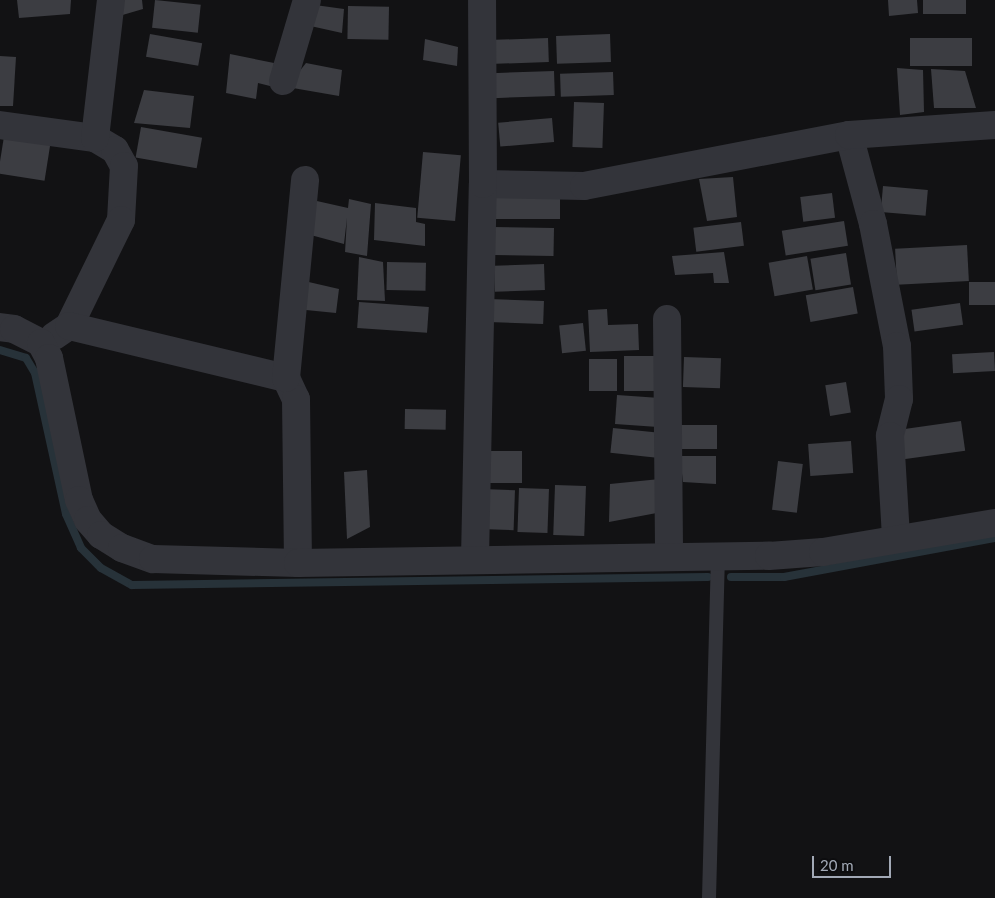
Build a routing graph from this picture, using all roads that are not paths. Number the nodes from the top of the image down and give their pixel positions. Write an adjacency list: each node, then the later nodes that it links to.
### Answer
1 (112, 0): 8 (street)
2 (306, 0): 4 (street)
3 (482, 0): 10 (street)
4 (284, 81)
5 (0, 125): 8 (street)
6 (995, 125): 7 (street)
7 (849, 135): 10 (street); 17 (street)
8 (96, 138): 12 (street)
9 (305, 180): 15 (street)
10 (483, 184): 20 (street)
11 (667, 319): 18 (street)
12 (69, 326): 14 (street); 15 (street)
13 (0, 327): 14 (street)
14 (41, 343): 21 (street)
15 (286, 378): 21 (street)
16 (995, 523): 17 (street)
17 (896, 538): 19 (street)
18 (669, 555): 19 (street); 20 (street)
19 (718, 556): 22 (lane)
20 (476, 558): 21 (street)
21 (298, 563)
22 (709, 898)

